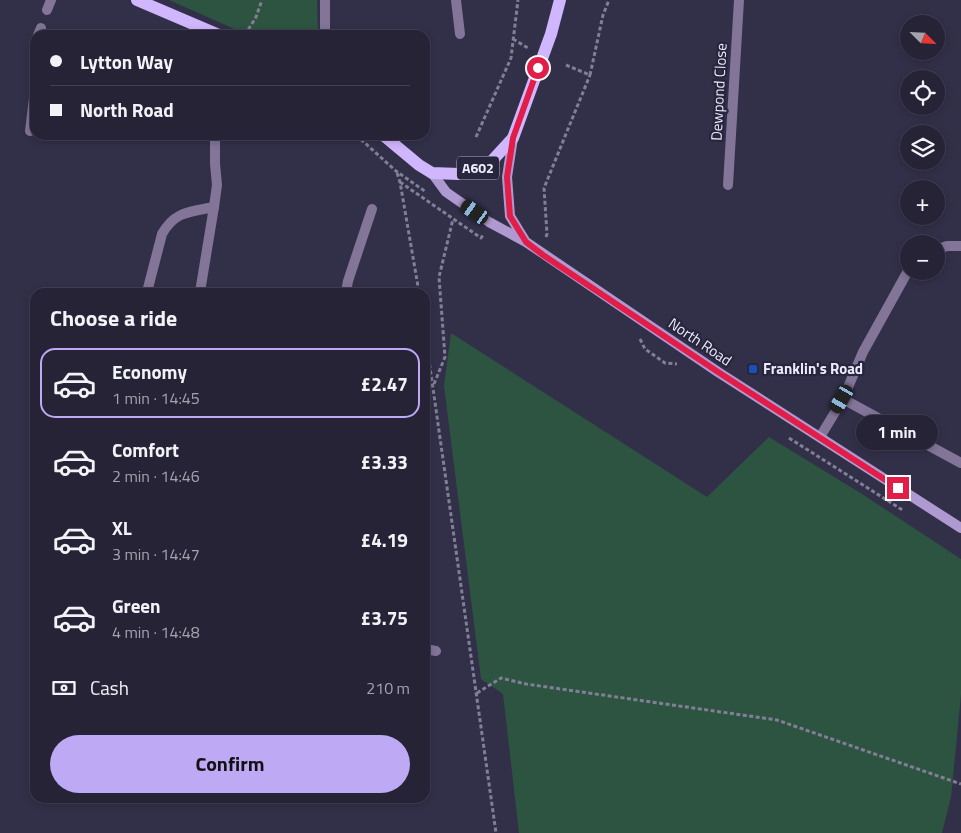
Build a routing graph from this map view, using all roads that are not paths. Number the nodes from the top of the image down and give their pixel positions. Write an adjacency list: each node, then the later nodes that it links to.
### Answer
1 (136, 0): 6 (main road)
2 (325, 0): 7 (street)
3 (456, 0): 8 (street)
4 (560, 0): 9 (main road, A602)
5 (739, 0): 13 (street, Dewpond Close)
6 (207, 30)
7 (325, 30)
8 (460, 34)
9 (513, 138): 12 (main road, A602); 16 (main road, North Road)
10 (215, 140): 14 (street)
11 (389, 140): 12 (main road)
12 (432, 173): 16 (main road, North Road)
13 (728, 185)
14 (214, 207): 20 (street); 21 (street)
15 (372, 209): 22 (street)
16 (526, 242): 24 (main road, North Road)
17 (961, 246): 18 (street)
18 (945, 247)
19 (903, 280): 23 (street)
20 (148, 288)
21 (201, 288)
22 (347, 288)
23 (842, 399): 24 (street); 25 (street)
24 (820, 437): 26 (main road, North Road)
25 (961, 463)
26 (961, 528)
27 (430, 650): 28 (street)
28 (436, 651)

